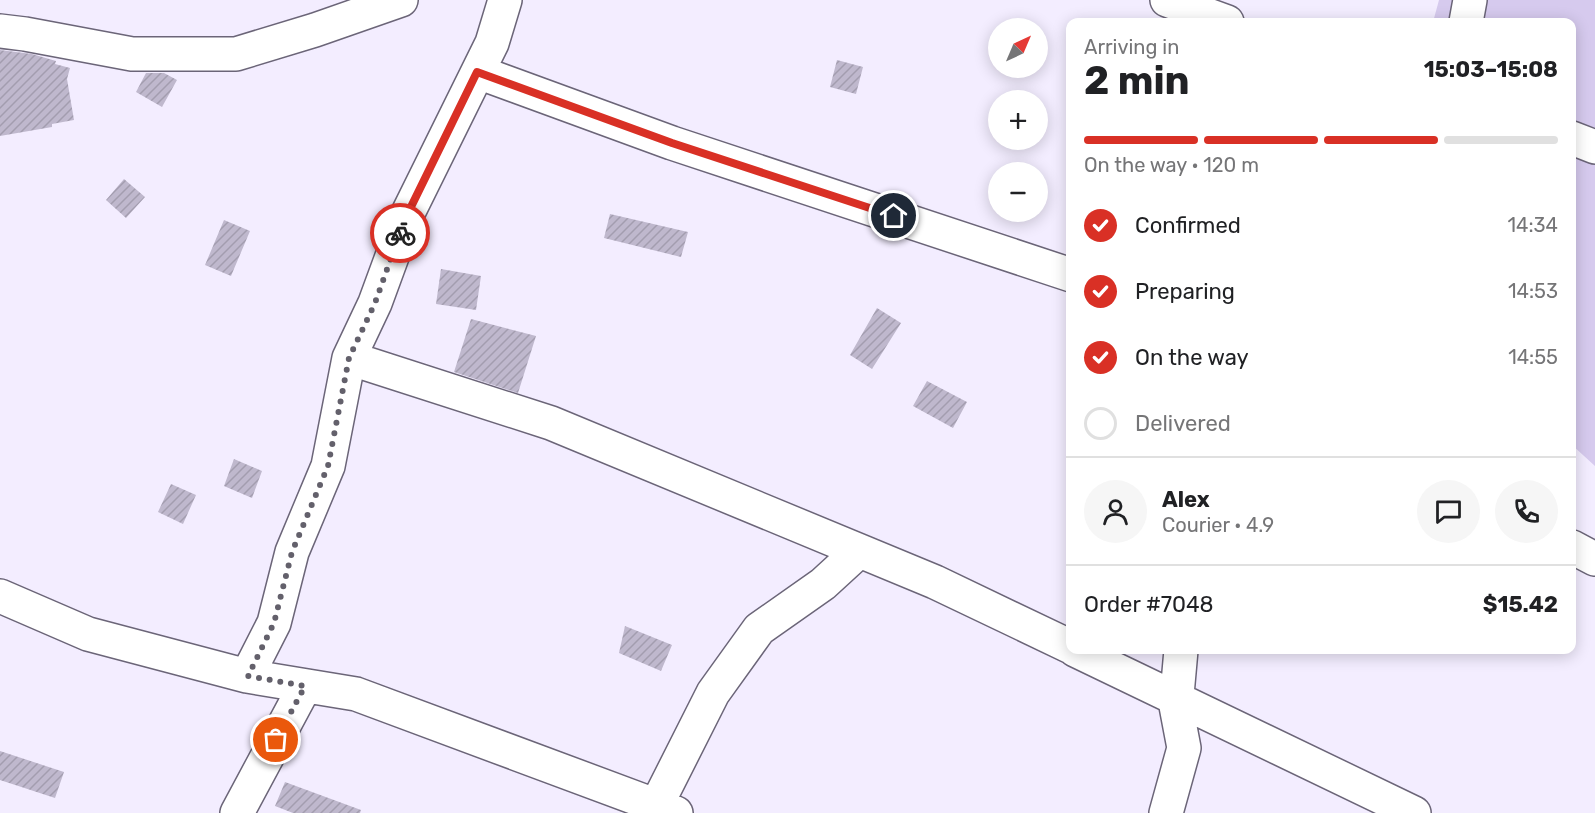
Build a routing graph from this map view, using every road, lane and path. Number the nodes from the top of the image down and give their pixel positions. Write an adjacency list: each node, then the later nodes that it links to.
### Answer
1 (401, 0): 7 (street)
2 (505, 0): 8 (street)
3 (1167, 0): 5 (street)
4 (1470, 0): 6 (street)
5 (1216, 18)
6 (1467, 18)
7 (0, 31)
8 (477, 72): 11 (street); 12 (street)
9 (1576, 140): 10 (street)
10 (1595, 147)
11 (1066, 273)
12 (349, 358): 14 (street); 20 (street)
13 (1576, 549): 15 (street)
14 (859, 551): 17 (street); 23 (street)
15 (1595, 560)
16 (0, 596): 20 (street)
17 (1066, 645)
18 (1084, 654): 22 (street)
19 (1181, 654): 22 (street)
20 (248, 676): 21 (street)
21 (305, 686): 23 (street); 24 (street)
22 (1176, 698): 25 (street); 26 (street)
23 (665, 809)
24 (237, 813)
25 (1167, 813)
26 (1414, 813)

